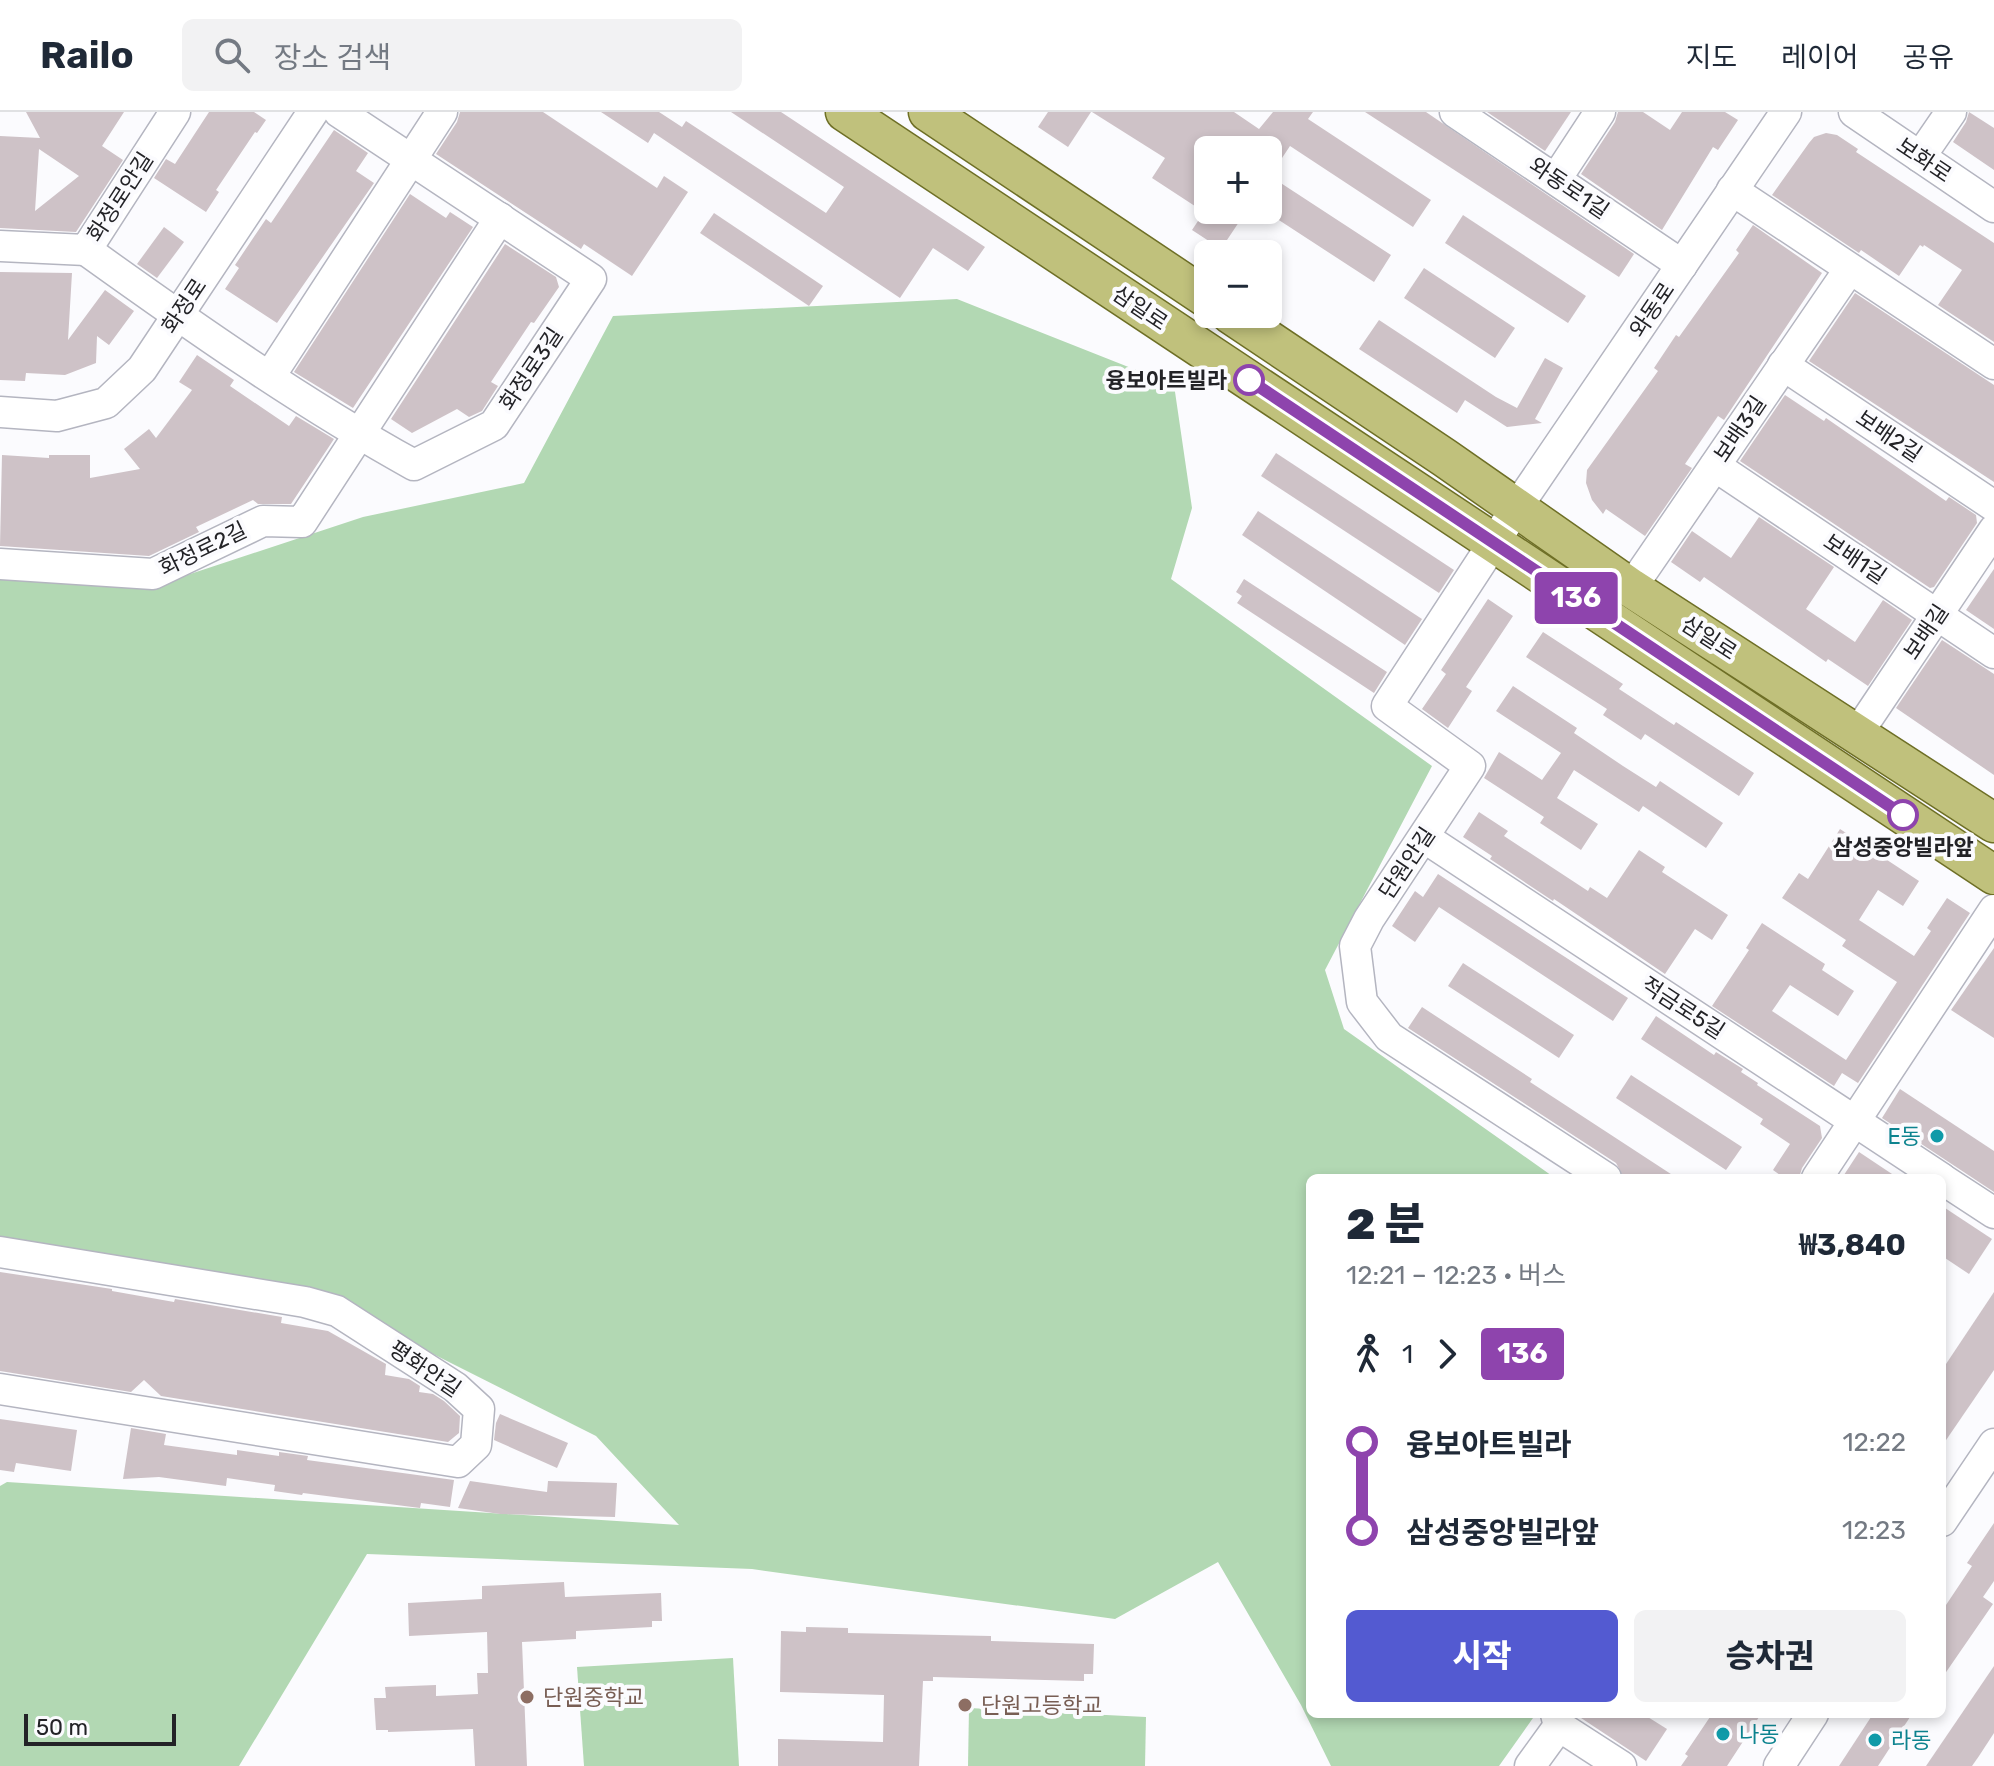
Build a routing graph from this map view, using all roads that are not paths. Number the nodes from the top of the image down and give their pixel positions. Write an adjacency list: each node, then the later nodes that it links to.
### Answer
1 (175, 112): 19 (street, 화정로안길)
2 (313, 112): 23 (street, 화정로)
3 (339, 112): 13 (street, 화정로3길)
4 (442, 112): 13 (street)
5 (845, 112): 34 (main road, 삼일로)
6 (928, 112): 22 (main road, 삼일로)
7 (1455, 112): 14 (street, 와동로1길)
8 (1600, 112): 14 (street)
9 (1786, 112): 15 (street, 와동로)
10 (1854, 112): 12 (street, 보화로)
11 (1951, 112): 12 (street)
12 (1920, 157): 16 (street, 보화로)
13 (412, 159): 17 (street, 화정로3길); 27 (street)
14 (1556, 179): 20 (street, 와동로1길)
15 (1732, 190): 20 (street, 와동로); 21 (street)
16 (1994, 207)
17 (500, 218): 29 (street); 29 (street, 화정로3길)
18 (0, 246): 19 (street, 화정로안길)
19 (86, 250): 23 (street, 화정로3길)
20 (1682, 265): 32 (street, 와동로)
21 (1849, 270): 25 (street); 26 (street, 보배3길)
22 (1194, 290)
23 (177, 316): 27 (street, 화정로3길); 28 (street, 화정로)
24 (1251, 328): 32 (main road, 삼일로)
25 (1994, 364)
26 (1783, 365): 30 (street, 보배3길); 31 (street, 보배2길)
27 (270, 376): 29 (street, 화정로3길)
28 (0, 412)
29 (360, 435): 35 (street, 화정로2길)
30 (1715, 466): 36 (street, 보배3길); 37 (street, 보배1길)
31 (1994, 506)
32 (1517, 507): 34 (street, 단원안길); 36 (main road, 삼일로)
33 (1994, 530): 37 (street, 보배길)
34 (1495, 543): 41 (street, 단원안길); 42 (main road, 삼일로)
35 (0, 564)
36 (1631, 588): 39 (main road, 삼일로)
37 (1937, 615): 38 (street, 보배1길); 39 (street, 보배길)
38 (1994, 653)
39 (1857, 734): 40 (main road, 삼일로)
40 (1994, 823)
41 (1425, 838): 44 (street, 적금로5길); 45 (street, 단원안길)
42 (1994, 875)
43 (1994, 910): 44 (street)
44 (1855, 1121): 46 (street); 47 (street, 적금로5길)
45 (1600, 1174)
46 (1820, 1174)
47 (1936, 1174)
48 (1946, 1181): 49 (street, 적금로5길)
49 (1994, 1213)
50 (0, 1252): 51 (street, 평화안길)
51 (0, 1389)
52 (1994, 1444): 53 (street)
53 (1946, 1515)
54 (1810, 1718): 58 (street)
55 (1557, 1720): 56 (street); 57 (street)
56 (1530, 1766)
57 (1621, 1766)
58 (1779, 1766)

